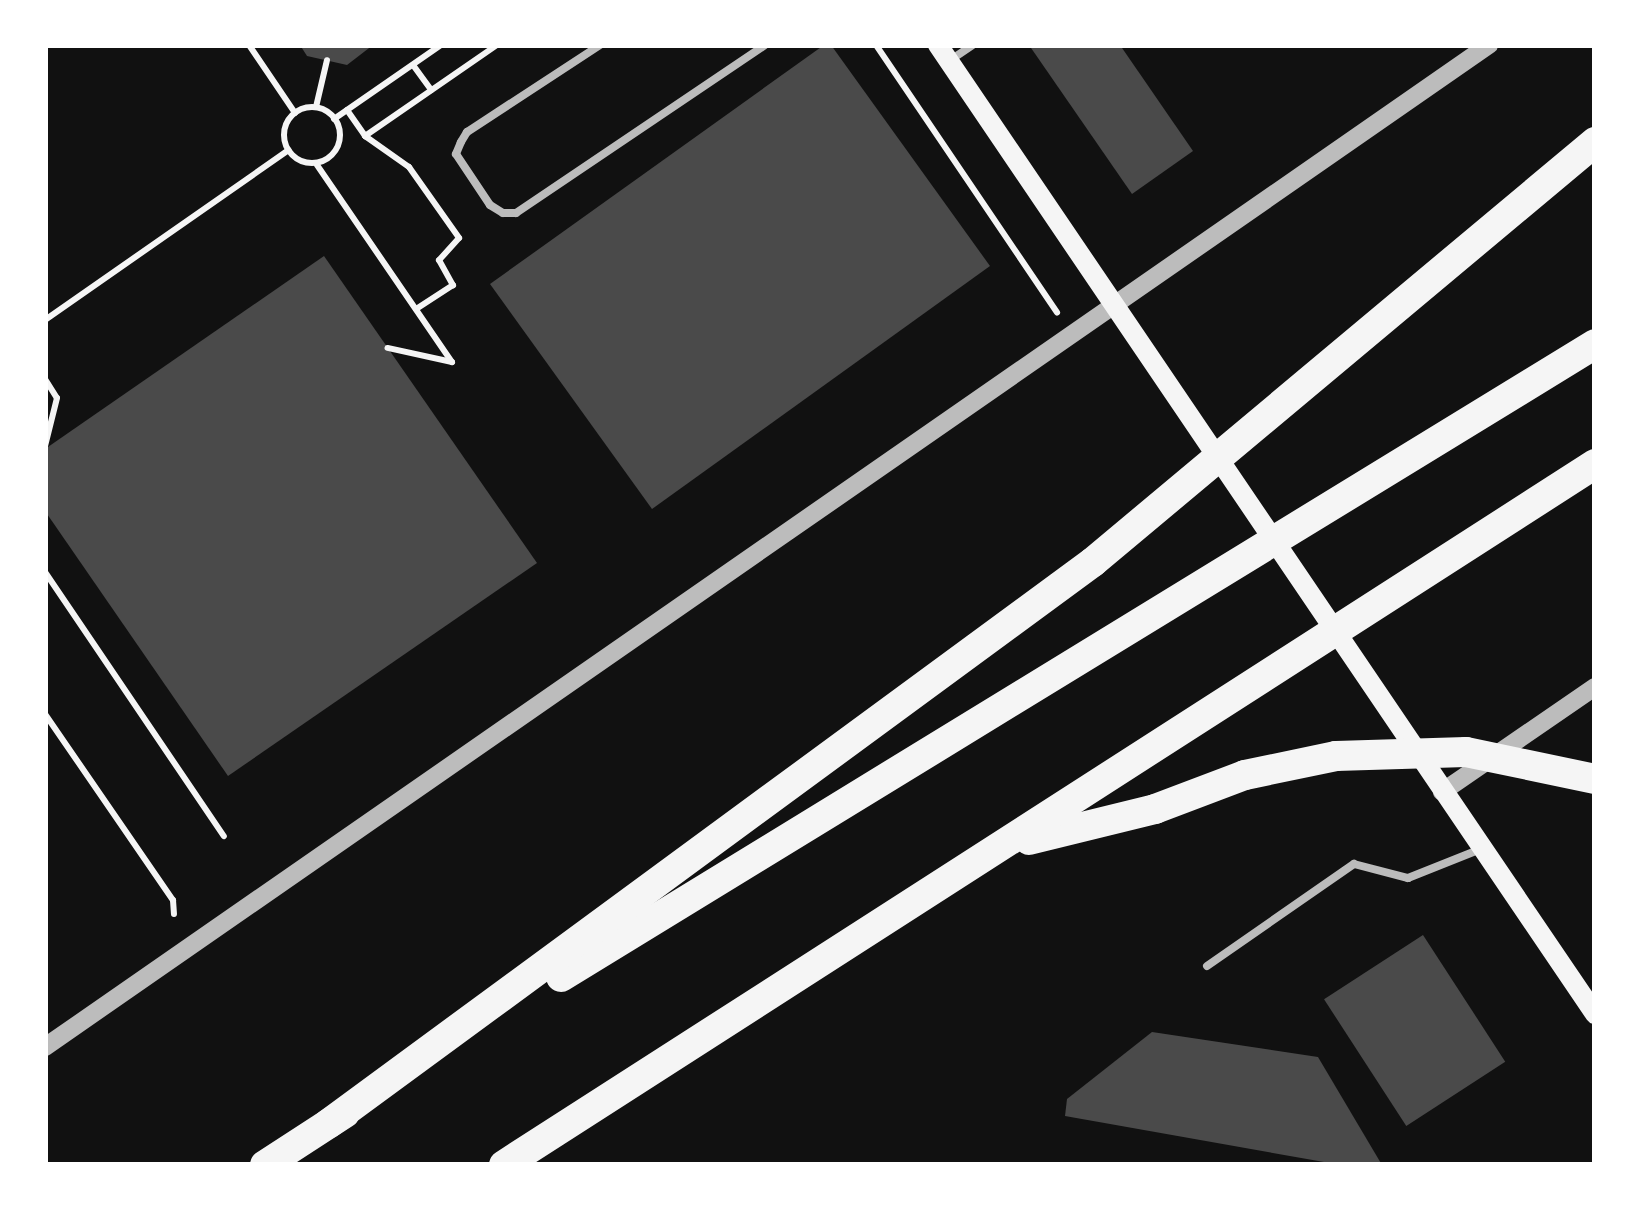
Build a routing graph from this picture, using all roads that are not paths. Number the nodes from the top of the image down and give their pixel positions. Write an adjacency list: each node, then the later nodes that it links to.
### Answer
1 (600, 45): 2 (lane)
2 (764, 45)
3 (972, 45): 5 (lane)
4 (1488, 45): 7 (street)
5 (943, 53): 7 (main road)
6 (1595, 142): 18 (highway)
7 (1117, 304): 12 (main road); 17 (street)
8 (1595, 344): 18 (highway)
9 (1595, 464): 13 (highway)
10 (1595, 687): 12 (street)
11 (1595, 779): 13 (highway)
12 (1442, 792): 14 (main road)
13 (1007, 846): 20 (highway)
14 (1482, 848): 15 (lane); 16 (main road)
15 (1207, 966)
16 (1595, 1014)
17 (45, 1047)
18 (328, 1124): 19 (highway)
19 (265, 1165)
20 (504, 1165)

